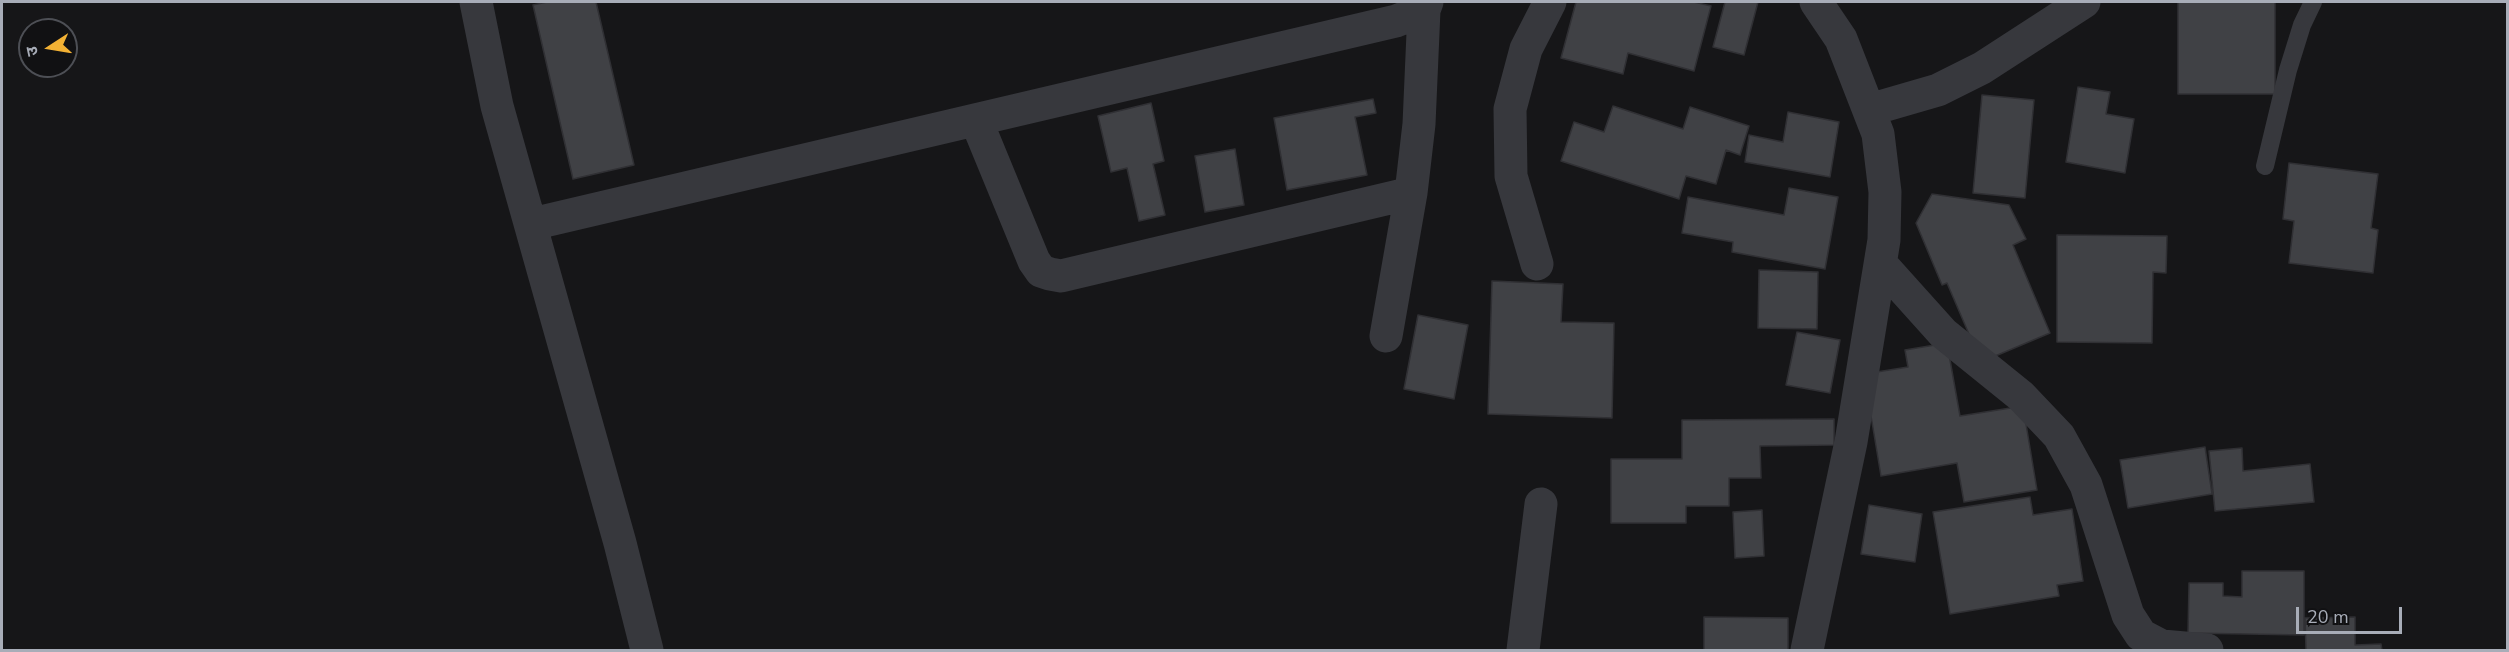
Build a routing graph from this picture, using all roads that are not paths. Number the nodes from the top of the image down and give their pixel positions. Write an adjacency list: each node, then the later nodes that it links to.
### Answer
1 (476, 2): 11 (street)
2 (1550, 2): 12 (street)
3 (1816, 2): 7 (street)
4 (2084, 2): 7 (street)
5 (2313, 2): 9 (lane)
6 (1426, 6): 8 (street); 10 (street)
7 (1869, 110): 13 (street)
8 (976, 120): 10 (street); 11 (street)
9 (2265, 166)
10 (1411, 193): 14 (street)
11 (532, 224): 16 (street)
12 (1537, 264)
13 (1881, 264): 18 (street); 19 (street)
14 (1386, 336)
15 (1541, 504): 17 (street)
16 (647, 651)
17 (1523, 651)
18 (1807, 651)
19 (2207, 651)

